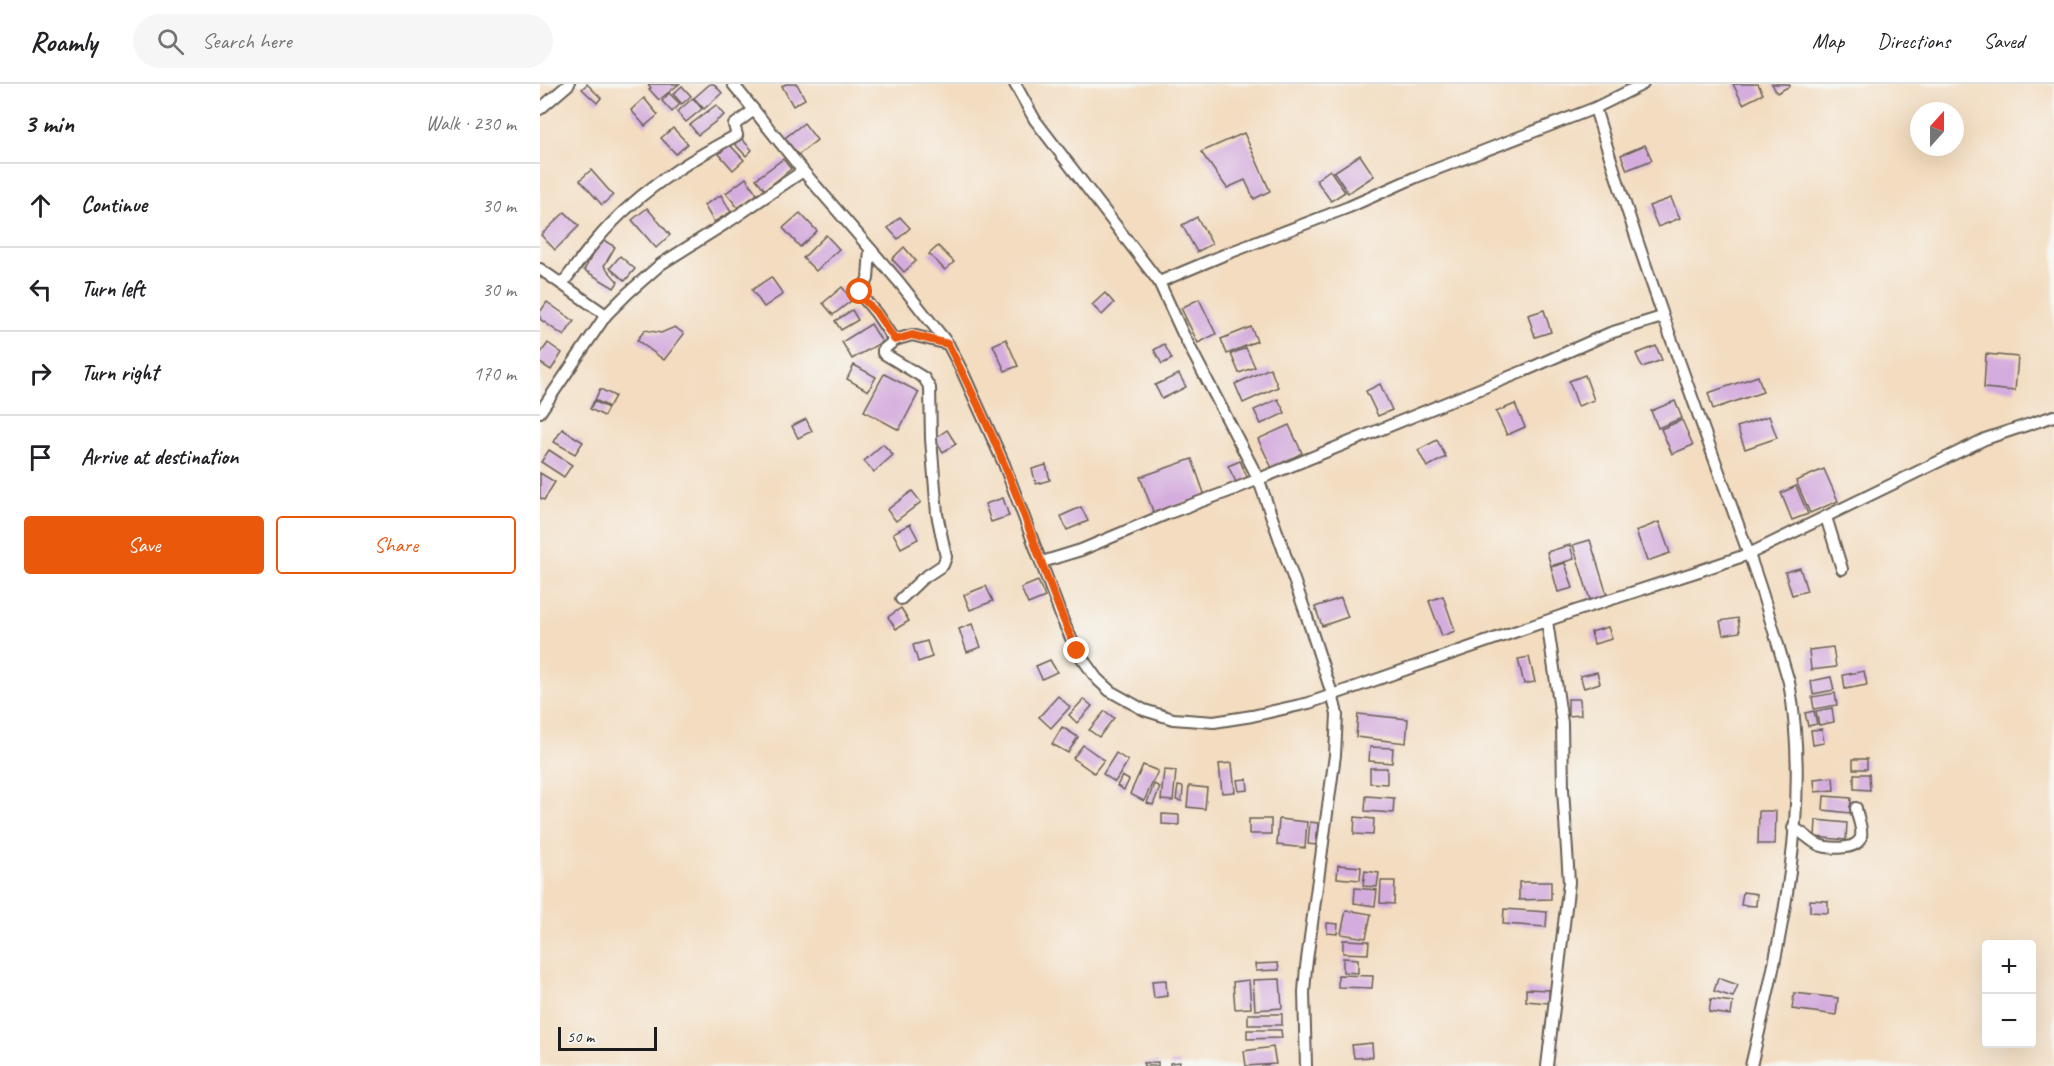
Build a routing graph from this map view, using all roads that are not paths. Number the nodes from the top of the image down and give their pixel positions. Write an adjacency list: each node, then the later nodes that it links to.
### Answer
1 (569, 84): 6 (street)
2 (733, 84): 7 (street)
3 (1014, 84): 11 (street)
4 (1643, 84): 5 (street)
5 (1595, 108): 11 (street); 14 (street)
6 (540, 109)
7 (754, 110): 8 (street); 12 (street)
8 (802, 171): 9 (street); 13 (street)
9 (870, 249): 15 (street); 16 (street)
10 (540, 269): 12 (street)
11 (1159, 282): 19 (street)
12 (562, 284): 13 (street)
13 (606, 315): 17 (street)
14 (1662, 317): 19 (street); 21 (street)
15 (895, 340): 16 (street); 24 (street)
16 (948, 344): 22 (street)
17 (540, 412)
18 (2054, 416): 20 (street)
19 (1258, 478): 22 (street); 26 (street)
20 (1826, 517): 21 (street); 23 (street)
21 (1749, 554): 25 (street); 28 (street)
22 (1042, 562): 26 (street)
23 (1842, 569)
24 (901, 599)
25 (1546, 621): 26 (street); 30 (street)
26 (1332, 694): 29 (street)
27 (1856, 808): 28 (street)
28 (1793, 828): 31 (street)
29 (1306, 1066)
30 (1547, 1066)
31 (1751, 1066)

